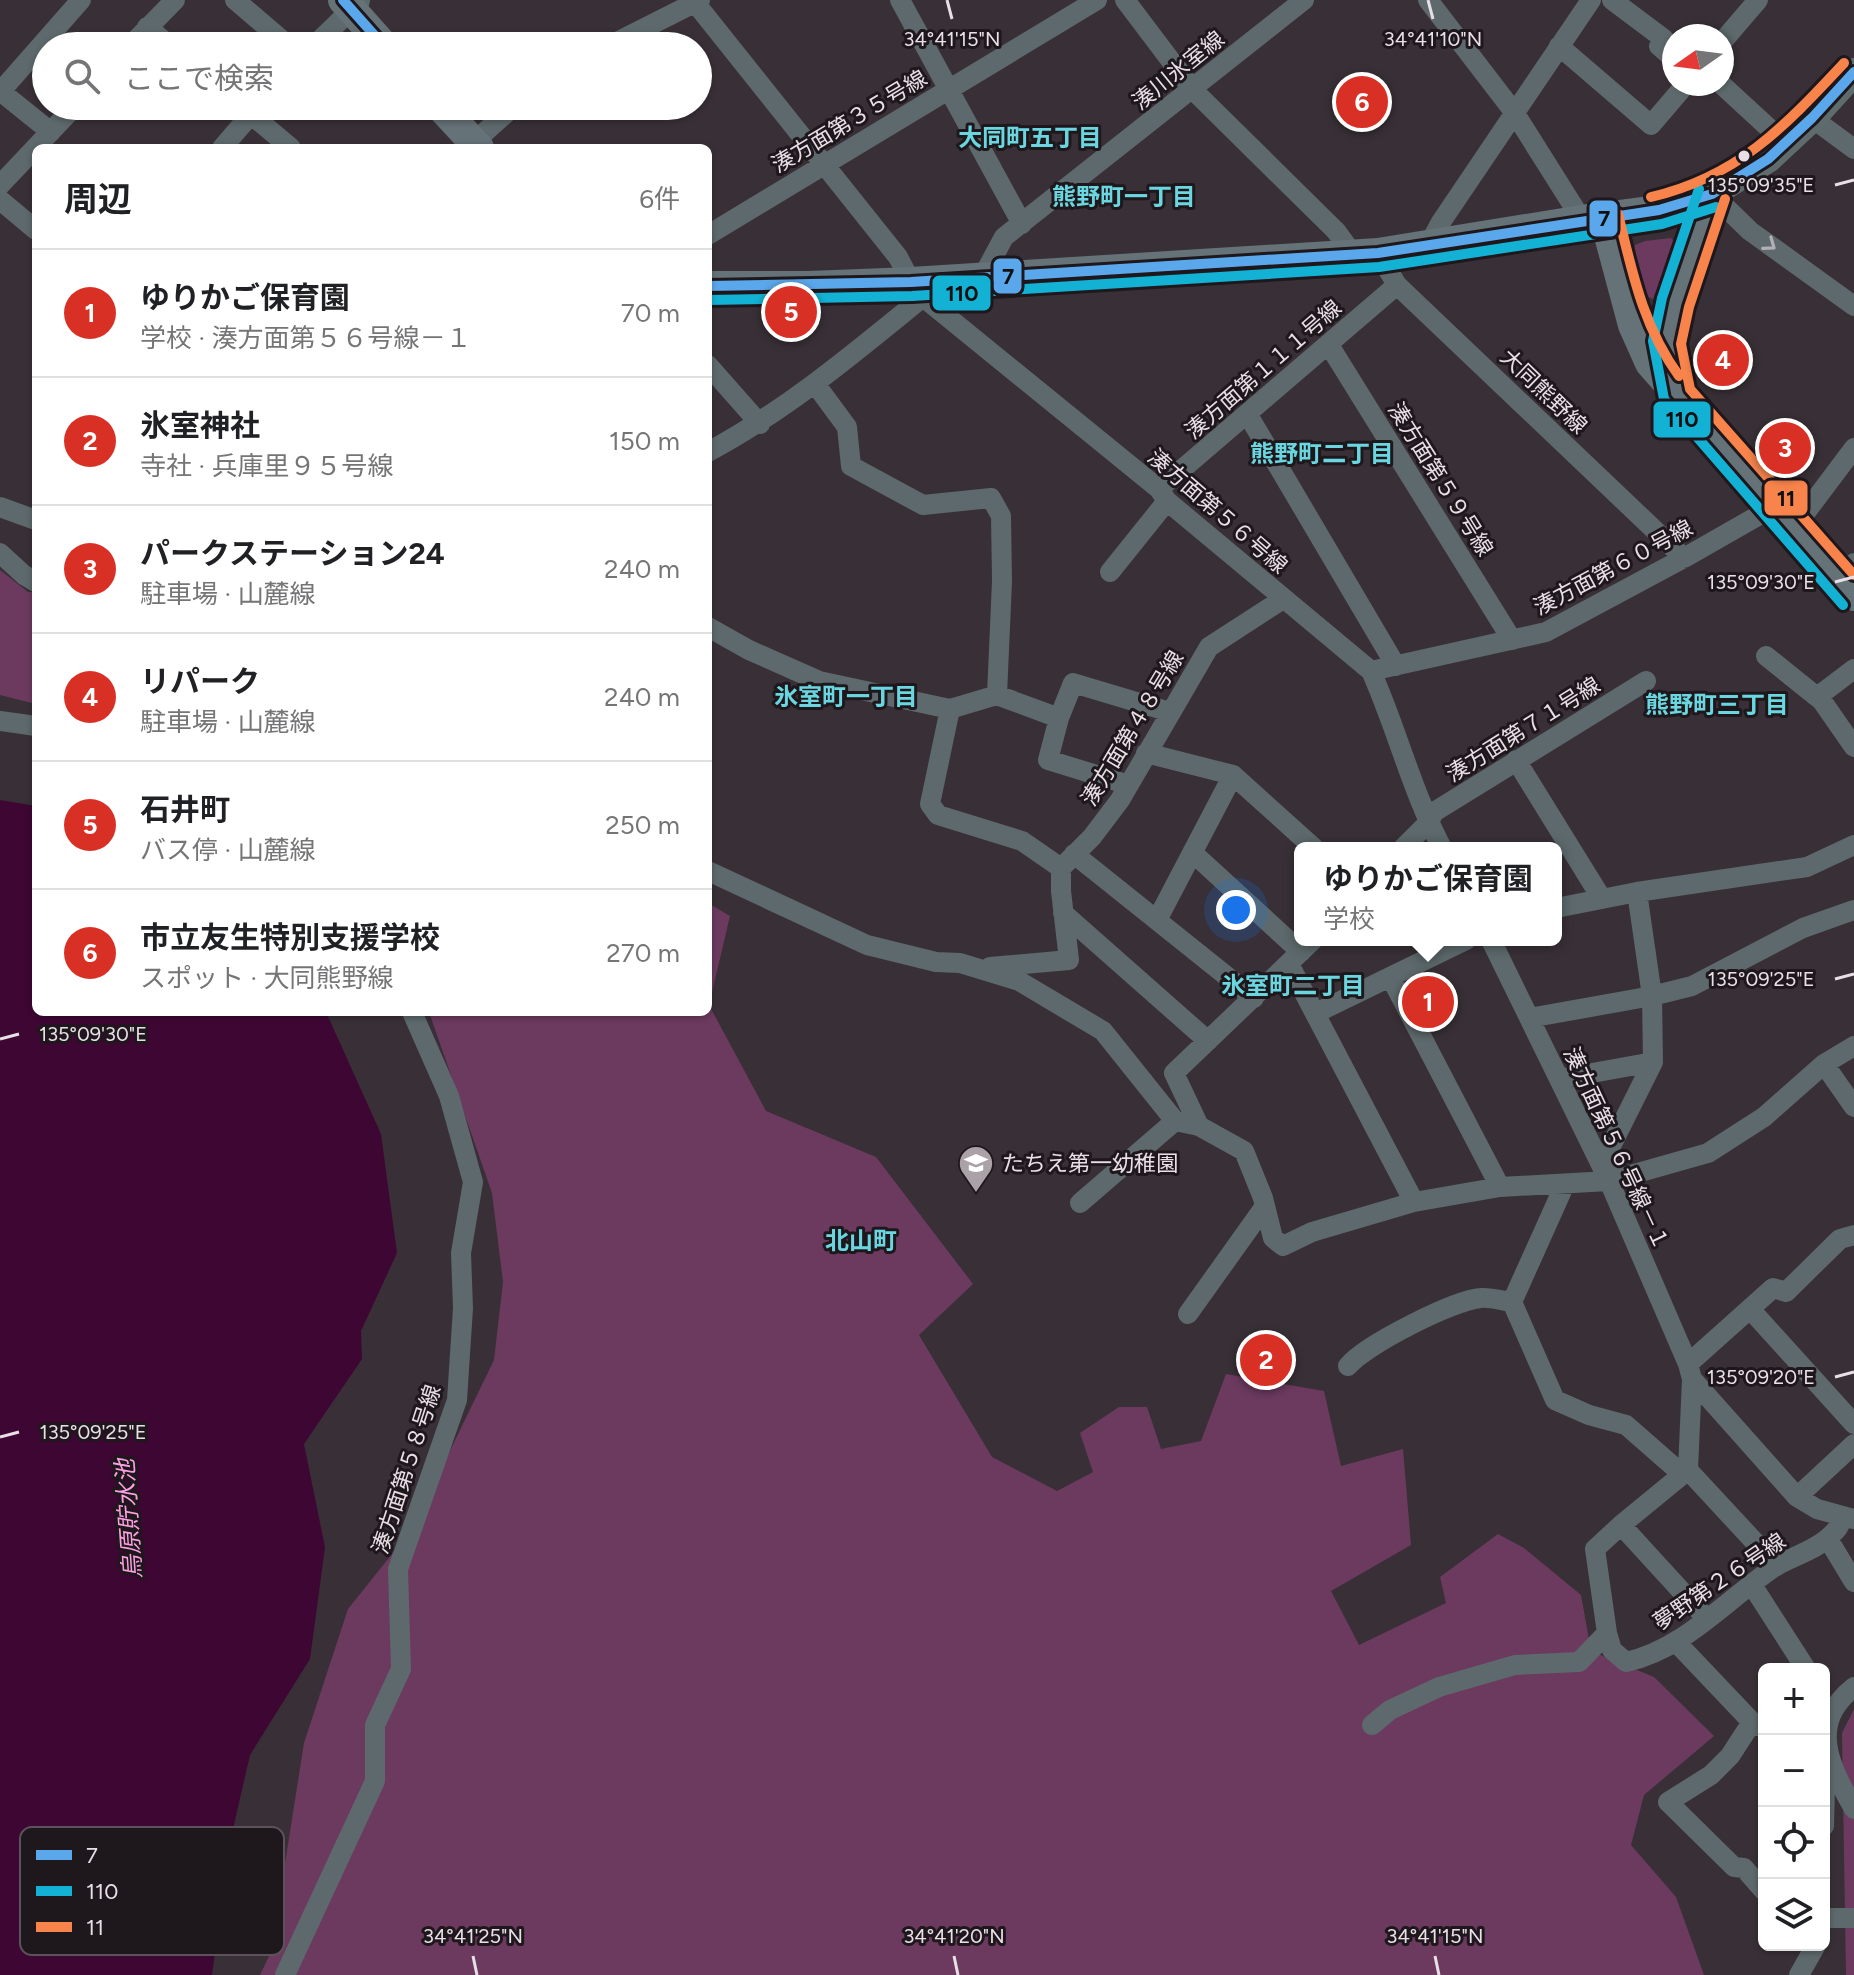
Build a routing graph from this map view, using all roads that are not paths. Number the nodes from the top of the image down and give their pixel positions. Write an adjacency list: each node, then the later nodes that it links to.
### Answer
1 (81, 0): 16 (street)
2 (175, 0): 14 (street)
3 (235, 0): 19 (street)
4 (900, 0): 27 (street)
5 (1097, 0): 27 (street, 湊方面第３５号線)
6 (1125, 0): 28 (street, 大同熊野線)
7 (1304, 0): 28 (street, 湊川氷室線)
8 (1428, 0): 32 (street)
9 (1612, 0): 23 (street)
10 (1758, 0): 15 (street)
11 (696, 1): 22 (street); 50 (street, 湊方面第５６号線)
12 (351, 3): 20 (street); 21 (main road)
13 (1581, 4): 24 (street)
14 (147, 27): 17 (street); 18 (street)
15 (1734, 28)
16 (53, 32)
17 (143, 32)
18 (153, 32)
19 (273, 32)
20 (326, 32)
21 (373, 32)
22 (636, 32)
23 (1662, 38)
24 (1559, 46): 30 (street); 32 (street)
25 (32, 55): 29 (street)
26 (1854, 72): 34 (street)
27 (948, 89): 50 (street, 湊方面第３５号線); 55 (street)
28 (1193, 90): 55 (street, 湊川氷室線); 59 (street, 大同熊野線)
29 (0, 91): 33 (street)
30 (1676, 96)
31 (1734, 96): 42 (street)
32 (1514, 112): 54 (street); 58 (street)
33 (32, 117)
34 (1812, 118): 42 (street); 48 (street)
35 (36, 120): 41 (street)
36 (62, 120): 41 (street)
37 (242, 120): 44 (street)
38 (262, 120): 45 (street)
39 (452, 120): 46 (main road)
40 (500, 120): 47 (street)
41 (51, 132): 43 (street)
42 (1785, 143): 52 (street)
43 (39, 144)
44 (225, 144)
45 (287, 144)
46 (471, 144)
47 (475, 144)
48 (1854, 149)
49 (32, 152): 51 (street)
50 (823, 165): 57 (street, 湊方面第３５号線); 63 (street, 湊方面第５６号線)
51 (0, 185)
52 (1712, 194): 54 (main road); 64 (street, one-way to 64); 68 (main road)
53 (0, 200): 56 (street)
54 (1593, 218): 58 (main road); 68 (main road)
55 (1022, 224): 60 (street, 湊川氷室線)
56 (32, 227)
57 (712, 233)
58 (1430, 243): 59 (main road)
59 (1365, 253): 60 (main road); 61 (street, 大同熊野線)
60 (982, 278): 63 (main road)
61 (1397, 285): 65 (street, 湊方面第１１１号線); 78 (street, 大同熊野線)
62 (712, 286): 63 (main road)
63 (917, 290): 67 (street); 73 (street, 湊方面第５６号線)
64 (1854, 306)
65 (1329, 345): 69 (street, 湊方面第１１１号線); 84 (street, 湊方面第５９号線)
66 (712, 370): 70 (street)
67 (816, 385): 70 (street); 90 (street)
68 (1677, 395): 75 (main road)
69 (1248, 415): 73 (street, 湊方面第１１１号線); 86 (street)
70 (760, 424): 72 (street)
71 (1854, 448): 75 (street)
72 (712, 450)
73 (1163, 495): 79 (street, 湊方面第１１１号線); 82 (street, 湊方面第５６号線)
74 (0, 507): 76 (street)
75 (1784, 517): 78 (street, 湊方面第６０号線); 81 (main road)
76 (32, 519)
77 (0, 553): 80 (street)
78 (1684, 558): 84 (street, 湊方面第６０号線)
79 (1110, 572)
80 (32, 579)
81 (1849, 579)
82 (1283, 599): 88 (street, 湊方面第５６号線); 93 (street, 湊方面第４８号線)
83 (712, 629): 92 (street)
84 (1512, 640): 86 (street, 湊方面第６０号線)
85 (1766, 656): 91 (street)
86 (1396, 666): 88 (street, 湊方面第６０号線)
87 (1854, 669): 91 (street)
88 (1371, 671): 102 (street, 湊方面第５６号線)
89 (1646, 681): 99 (street, 湊方面第７１号線)
90 (997, 695): 92 (street); 94 (street)
91 (1817, 697): 97 (street)
92 (950, 709): 108 (street)
93 (1170, 712): 94 (street); 98 (street, 湊方面第４８号線)
94 (1059, 718): 101 (street)
95 (0, 721): 96 (street)
96 (32, 725)
97 (1854, 747)
98 (1146, 753): 100 (street); 101 (street, 湊方面第４８号線)
99 (1516, 760): 102 (street, 湊方面第７１号線); 111 (street)
100 (1233, 775): 103 (street); 107 (street)
101 (1129, 785): 108 (street, 湊方面第４８号線)
102 (1429, 822): 104 (street, 湊方面第７１号線); 105 (street)
103 (1307, 842)
104 (1409, 842)
105 (1439, 842)
106 (1854, 845): 110 (street)
107 (1193, 853): 115 (street); 116 (street)
108 (1068, 861): 114 (street); 115 (street)
109 (712, 873): 120 (street)
110 (1637, 892): 111 (street); 122 (street)
111 (1602, 899): 112 (street)
112 (1562, 907)
113 (1854, 910): 122 (street)
114 (1063, 913): 120 (street); 127 (street)
115 (1157, 920): 123 (street)
116 (1294, 946)
117 (1454, 946): 121 (street)
118 (1494, 946): 126 (street, 湊方面第５６号線－１)
119 (1301, 952): 123 (street); 124 (street)
120 (978, 969): 133 (street)
121 (1391, 978): 124 (street); 137 (street)
122 (1652, 996): 126 (street); 129 (street)
123 (1254, 998): 127 (street)
124 (1316, 1013): 138 (street)
125 (414, 1016): 171 (street, 湊方面第５８号線)
126 (1529, 1018): 131 (street, 湊方面第５６号線－１)
127 (1208, 1041): 134 (street)
128 (1854, 1046): 130 (street)
129 (1653, 1062): 131 (street); 135 (street)
130 (1824, 1064): 132 (street); 135 (street)
131 (1559, 1079): 135 (street, 湊方面第５６号線－１)
132 (1854, 1107)
133 (1175, 1121): 134 (street); 139 (street)
134 (1199, 1126): 140 (street)
135 (1609, 1181): 136 (street); 146 (street, 湊方面第５６号線－１)
136 (1565, 1184): 137 (street); 142 (street)
137 (1500, 1187): 138 (street)
138 (1414, 1202): 140 (street)
139 (1080, 1203)
140 (1265, 1206): 144 (street)
141 (1854, 1235): 143 (street)
142 (1512, 1302): 145 (street); 149 (street)
143 (1750, 1309): 146 (street); 147 (street)
144 (1188, 1314)
145 (1348, 1366)
146 (1690, 1372): 149 (street); 150 (street)
147 (1854, 1424)
148 (1854, 1444): 150 (street)
149 (1685, 1472): 152 (street); 154 (street)
150 (1797, 1497): 151 (street)
151 (1848, 1517): 153 (street)
152 (1621, 1525): 157 (street); 158 (street)
153 (1828, 1539): 154 (street, 夢野第２６号線); 155 (street)
154 (1777, 1566): 156 (street, 夢野第２６号線)
155 (1854, 1582)
156 (1752, 1585): 157 (street, 夢野第２６号線); 160 (street)
157 (1707, 1619): 159 (street, 夢野第２６号線)
158 (1610, 1642): 159 (street, 夢野第２６号線); 163 (street)
159 (1676, 1642): 164 (street)
160 (1802, 1663)
161 (1854, 1687): 162 (street)
162 (1830, 1704)
163 (1372, 1725)
164 (1758, 1725): 167 (street)
165 (1830, 1764): 166 (street)
166 (1854, 1809)
167 (1758, 1884)
168 (1854, 1918): 169 (street)
169 (1830, 1920)
170 (1813, 1951): 172 (street)
171 (285, 1975)
172 (1799, 1975)

